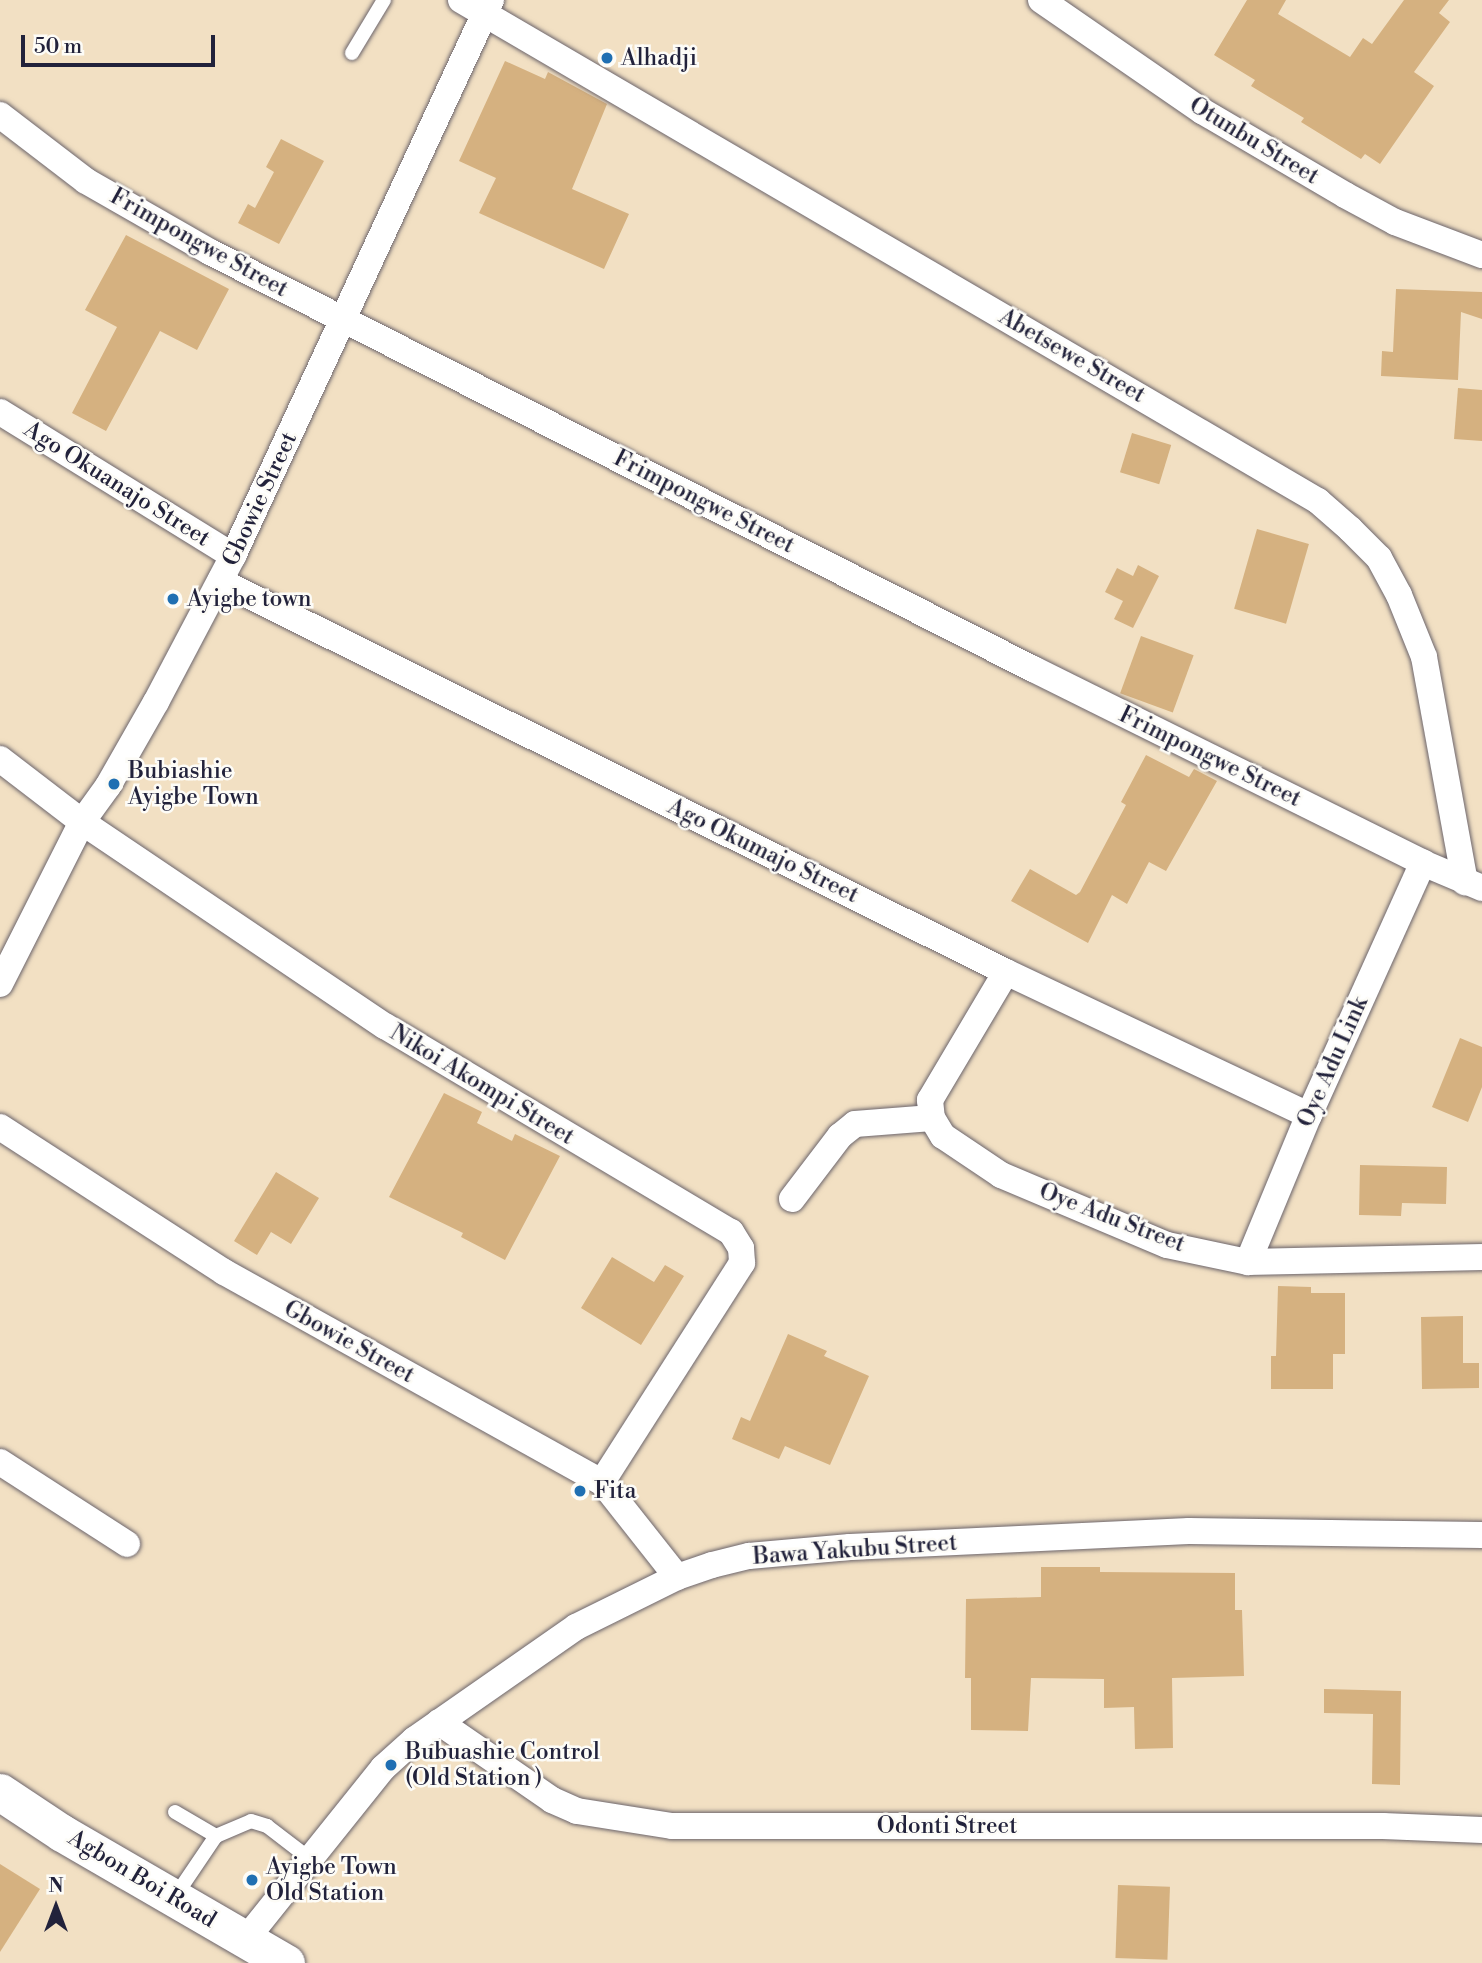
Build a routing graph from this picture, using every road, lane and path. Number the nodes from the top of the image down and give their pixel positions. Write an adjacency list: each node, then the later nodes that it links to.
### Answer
1 (384, 0): 5 (lane)
2 (461, 0): 4 (street, Abetsewe Street)
3 (1041, 0): 7 (street, Otunbu Street)
4 (488, 6): 8 (street, Gbowie Street); 15 (street, Abetsewe Street)
5 (352, 53)
6 (0, 115): 8 (street, Frimpongwe Street)
7 (1482, 255)
8 (344, 320): 10 (street, Gbowie Street); 14 (street, Frimpongwe Street)
9 (0, 412): 10 (street, Ago Okuanajo Street)
10 (233, 556): 11 (street, Gbowie Street)
11 (220, 581): 13 (street, Gbowie Street); 16 (street, Ago Okumajo Street)
12 (0, 759): 13 (street, Nikoi Akompi Street)
13 (82, 822): 17 (street, Gbowie Street); 25 (street, Nikoi Akompi Street)
14 (1423, 863): 15 (street, Frimpongwe Street); 18 (street, Oye Adu Link)
15 (1474, 885)
16 (1006, 972): 18 (street, Ago Okumajo Street); 19 (street)
17 (0, 984)
18 (1309, 1115): 23 (street, Oye Adu Link)
19 (932, 1118): 21 (street); 23 (street, Oye Adu Street)
20 (0, 1127): 25 (street, Gbowie Street)
21 (792, 1199)
22 (1482, 1258): 23 (street, Oye Adu Street)
23 (1248, 1262)
24 (0, 1462): 27 (street)
25 (602, 1482): 28 (street, Gbowie Street)
26 (1482, 1535): 28 (street, Bawa Yakubu Street)
27 (127, 1544)
28 (677, 1577): 29 (street, Bawa Yakubu Street)
29 (439, 1722): 32 (street, Odonti Street); 34 (street, Bawa Yakubu Street)
30 (0, 1792): 35 (street, Agbon Boi Road)
31 (175, 1812): 33 (lane)
32 (1482, 1830)
33 (216, 1836): 34 (lane); 35 (lane)
34 (310, 1859): 36 (street, Bawa Yakubu Street)
35 (174, 1899): 36 (street, Agbon Boi Road)
36 (246, 1939): 37 (street, Agbon Boi Road)
37 (286, 1963)

